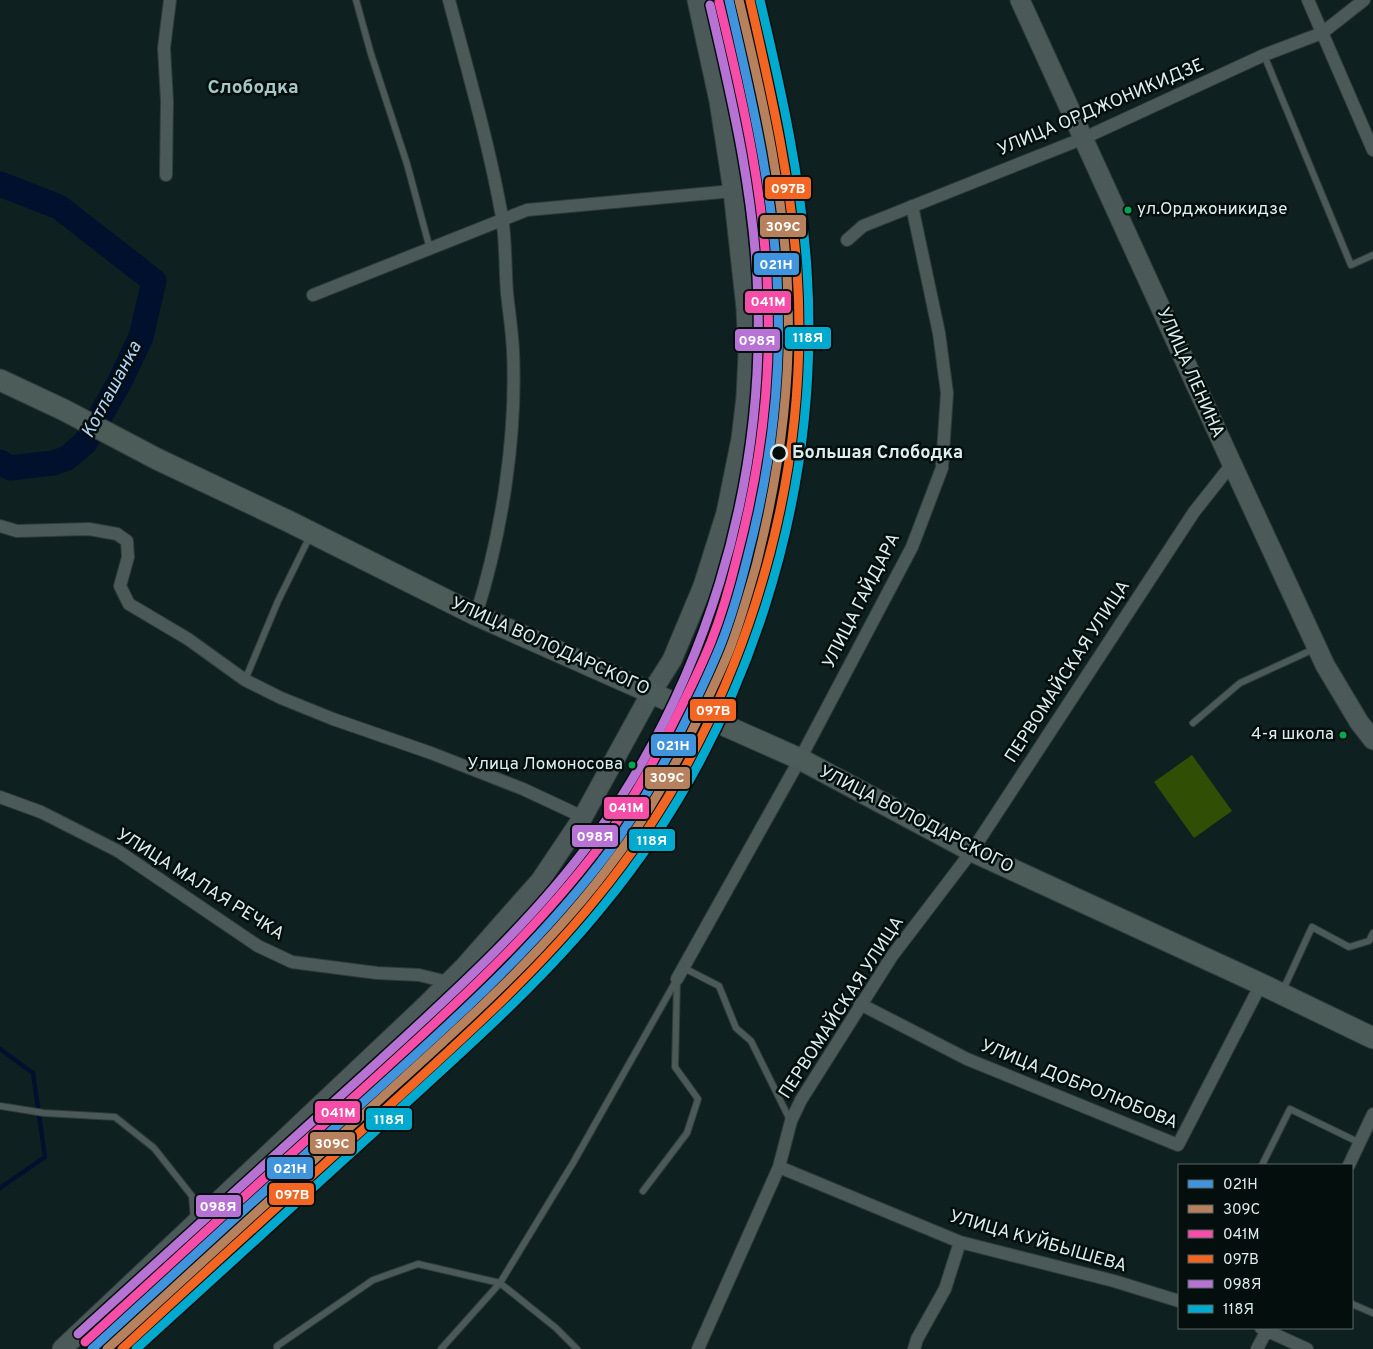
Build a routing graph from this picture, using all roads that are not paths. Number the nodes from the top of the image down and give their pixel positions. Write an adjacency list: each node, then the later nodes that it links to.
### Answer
1 (170, 0): 12 (street)
2 (356, 0): 17 (lane)
3 (448, 0): 15 (street)
4 (697, 0): 13 (main road)
5 (1020, 0): 10 (main road, УЛИЦА ЛЕНИНА)
6 (1308, 0): 8 (street)
7 (1364, 0): 8 (street, УЛИЦА ОРДЖОНИКИДЗЕ)
8 (1322, 33): 9 (street, УЛИЦА ОРДЖОНИКИДЗЕ); 11 (street)
9 (1264, 55): 10 (street, УЛИЦА ОРДЖОНИКИДЗЕ); 18 (lane)
10 (1084, 138): 14 (street, УЛИЦА ОРДЖОНИКИДЗЕ); 21 (main road, УЛИЦА ЛЕНИНА)
11 (1373, 150)
12 (166, 175)
13 (733, 191): 15 (street); 27 (main road)
14 (912, 206): 16 (street, УЛИЦА ОРДЖОНИКИДЗЕ); 30 (street, УЛИЦА ГАЙДАРА)
15 (502, 219): 17 (street); 24 (street)
16 (847, 240)
17 (430, 249): 19 (street)
18 (1373, 255)
19 (313, 296)
20 (0, 380): 23 (main road, УЛИЦА ВОЛОДАРСКОГО)
21 (1232, 464): 25 (main road, УЛИЦА ЛЕНИНА); 33 (street, ПЕРВОМАЙСКАЯ УЛИЦА)
22 (0, 526): 26 (street)
23 (312, 533): 24 (main road, УЛИЦА ВОЛОДАРСКОГО); 26 (lane)
24 (476, 615): 27 (main road, УЛИЦА ВОЛОДАРСКОГО)
25 (1317, 647): 28 (lane); 29 (main road, УЛИЦА ЛЕНИНА)
26 (245, 680): 32 (street)
27 (651, 693): 30 (main road, УЛИЦА ВОЛОДАРСКОГО); 32 (main road)
28 (1193, 723)
29 (1373, 740)
30 (800, 760): 33 (main road, УЛИЦА ВОЛОДАРСКОГО); 35 (street, УЛИЦА ГАЙДАРА)
31 (0, 797): 36 (street, УЛИЦА МАЛАЯ РЕЧКА)
32 (583, 817): 36 (main road)
33 (972, 851): 37 (main road, УЛИЦА ВОЛОДАРСКОГО); 39 (street, ПЕРВОМАЙСКАЯ УЛИЦА)
34 (1373, 933): 38 (lane)
35 (680, 974): 43 (lane); 48 (lane); 51 (lane)
36 (448, 982): 49 (main road)
37 (1261, 984): 38 (main road, УЛИЦА ВОЛОДАРСКОГО); 39 (street, УЛИЦА ДОБРОЛЮБОВА)
38 (1281, 993): 40 (main road, УЛИЦА ВОЛОДАРСКОГО)
39 (860, 1004): 43 (street, ПЕРВОМАЙСКАЯ УЛИЦА)
40 (1373, 1038)
41 (0, 1106): 49 (lane)
42 (1373, 1114): 44 (street)
43 (791, 1121): 47 (street, ПЕРВОМАЙСКАЯ УЛИЦА)
44 (1360, 1142): 45 (lane); 46 (street)
45 (1262, 1164)
46 (1349, 1164)
47 (779, 1167): 50 (street, УЛИЦА КУЙБЫШЕВА); 61 (street, ПЕРВОМАЙСКАЯ УЛИЦА)
48 (643, 1191)
49 (194, 1223): 57 (main road)
50 (960, 1242): 52 (street, УЛИЦА КУЙБЫШЕВА); 62 (street)
51 (500, 1283): 58 (lane); 59 (lane); 60 (lane)
52 (1178, 1301)
53 (1353, 1304): 54 (lane)
54 (1373, 1313)
55 (1265, 1329): 63 (street)
56 (1267, 1329): 64 (street)
57 (62, 1349)
58 (278, 1349)
59 (441, 1349)
60 (577, 1349)
61 (698, 1349)
62 (914, 1349)
63 (1257, 1349)
64 (1308, 1349)

